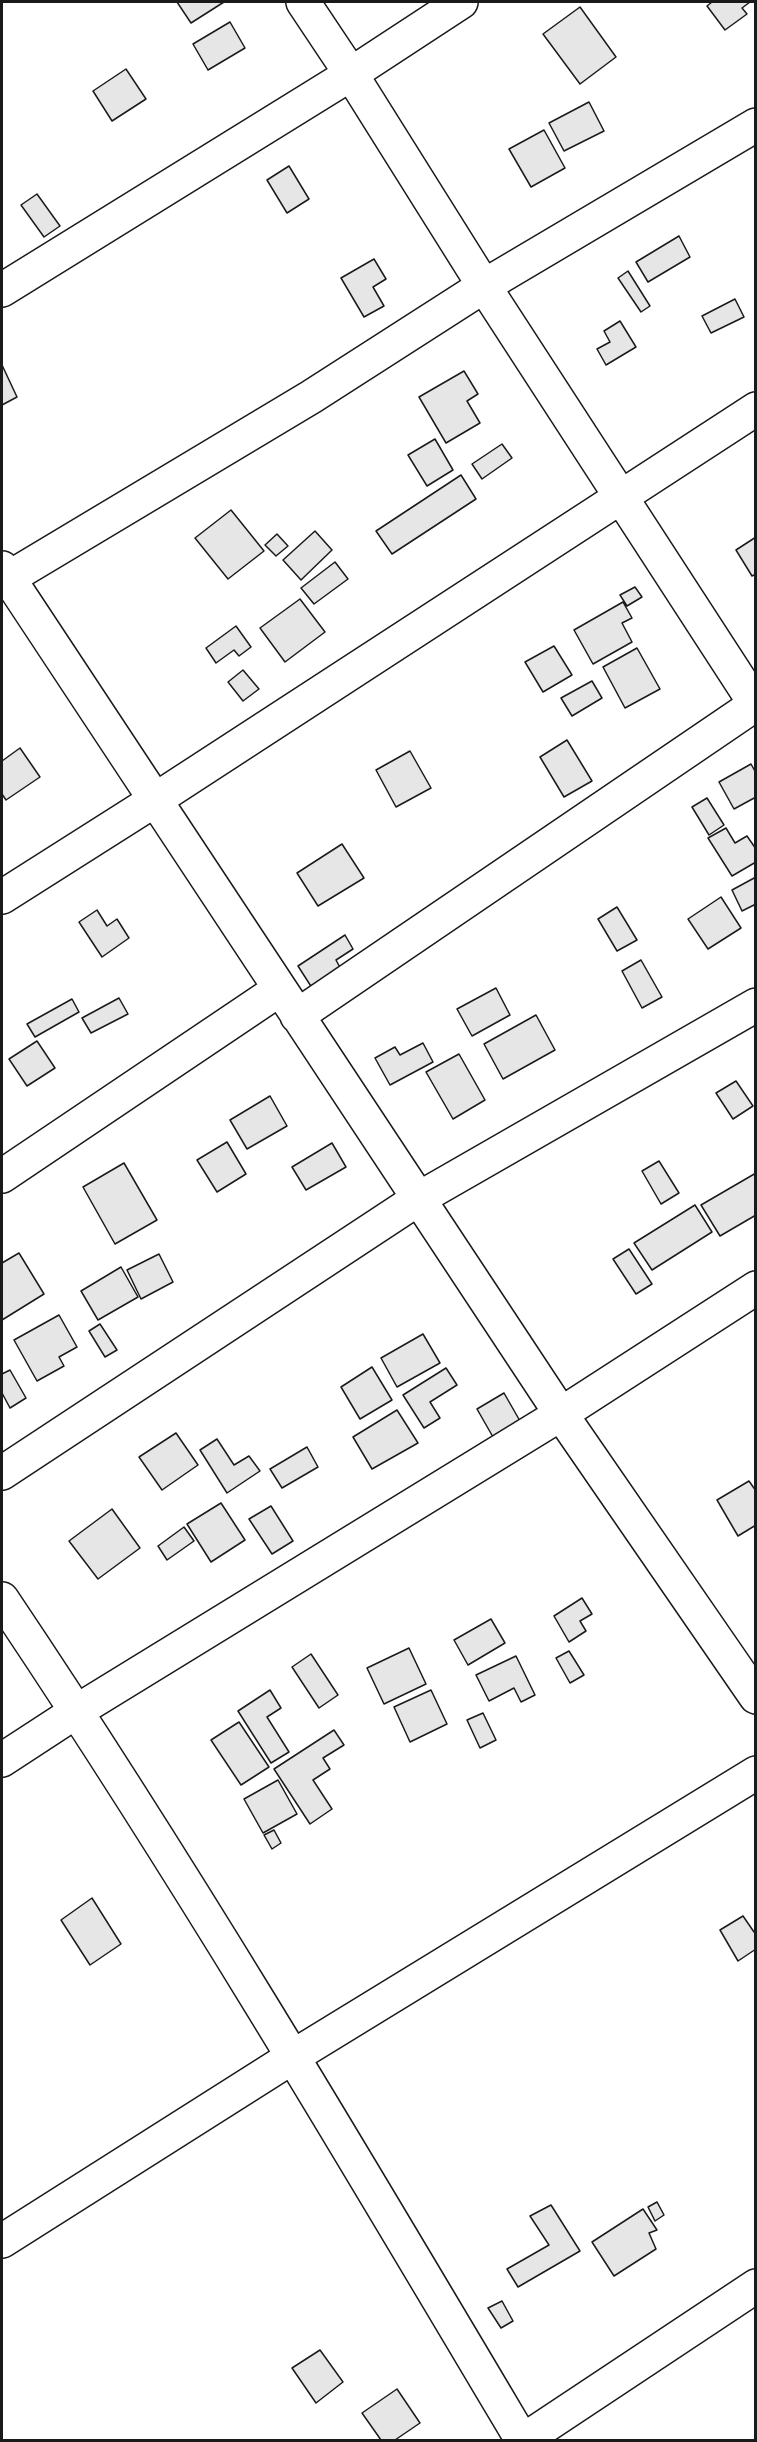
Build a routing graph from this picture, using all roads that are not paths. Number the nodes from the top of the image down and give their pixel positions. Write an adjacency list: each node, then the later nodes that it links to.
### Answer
1 (303, 2): 3 (street)
2 (461, 2): 3 (street)
3 (351, 74): 5 (street); 6 (street)
4 (756, 125): 5 (street)
5 (484, 286): 8 (street); 9 (street)
6 (2, 290)
7 (756, 409): 8 (street)
8 (621, 497): 10 (street); 11 (street)
9 (4, 576): 11 (street)
10 (755, 704): 13 (street)
11 (155, 800): 12 (street); 13 (street)
12 (2, 897)
13 (289, 1002): 15 (street); 16 (street)
14 (756, 1005): 16 (street)
15 (2, 1176)
16 (418, 1199): 18 (street); 19 (street)
17 (756, 1288): 18 (street)
18 (561, 1414): 21 (street); 22 (street)
19 (2, 1473)
20 (2, 1599): 22 (street)
21 (756, 1697)
22 (77, 1710): 23 (street); 25 (street)
23 (2, 1760)
24 (756, 1773): 25 (street)
25 (294, 2056): 26 (street); 28 (street)
26 (2, 2241)
27 (756, 2286): 28 (street)
28 (523, 2440)

